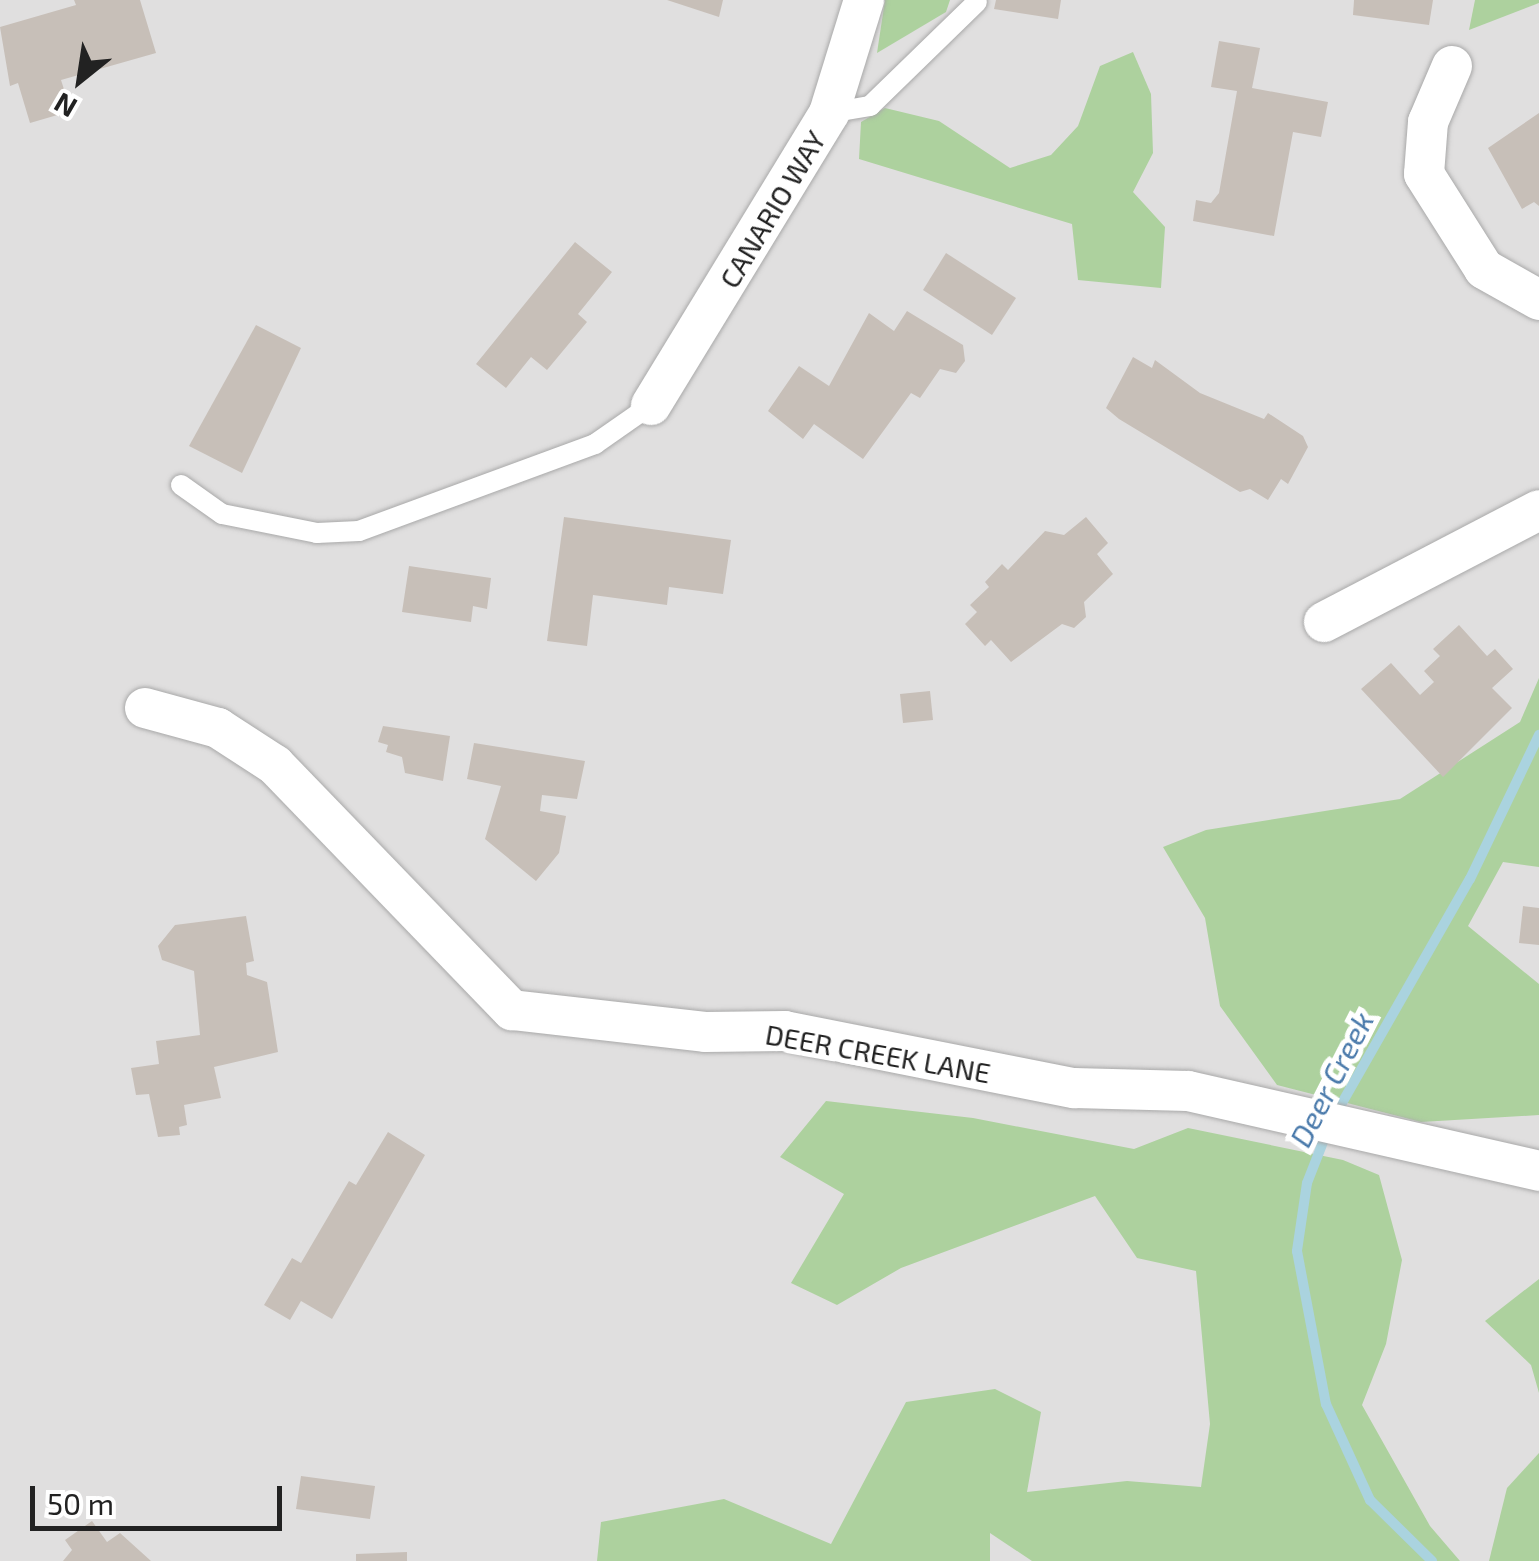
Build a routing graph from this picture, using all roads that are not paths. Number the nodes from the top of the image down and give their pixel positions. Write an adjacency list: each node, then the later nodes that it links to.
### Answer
1 (864, 0): 4 (street, CANARIO WAY)
2 (978, 2): 4 (lane)
3 (1452, 66): 5 (street)
4 (829, 113): 6 (street, CANARIO WAY)
5 (1539, 300)
6 (651, 405): 7 (lane)
7 (181, 485)
8 (1539, 510): 9 (street)
9 (1324, 622)
10 (145, 708): 11 (street, DEER CREEK LANE)
11 (1539, 1171)

